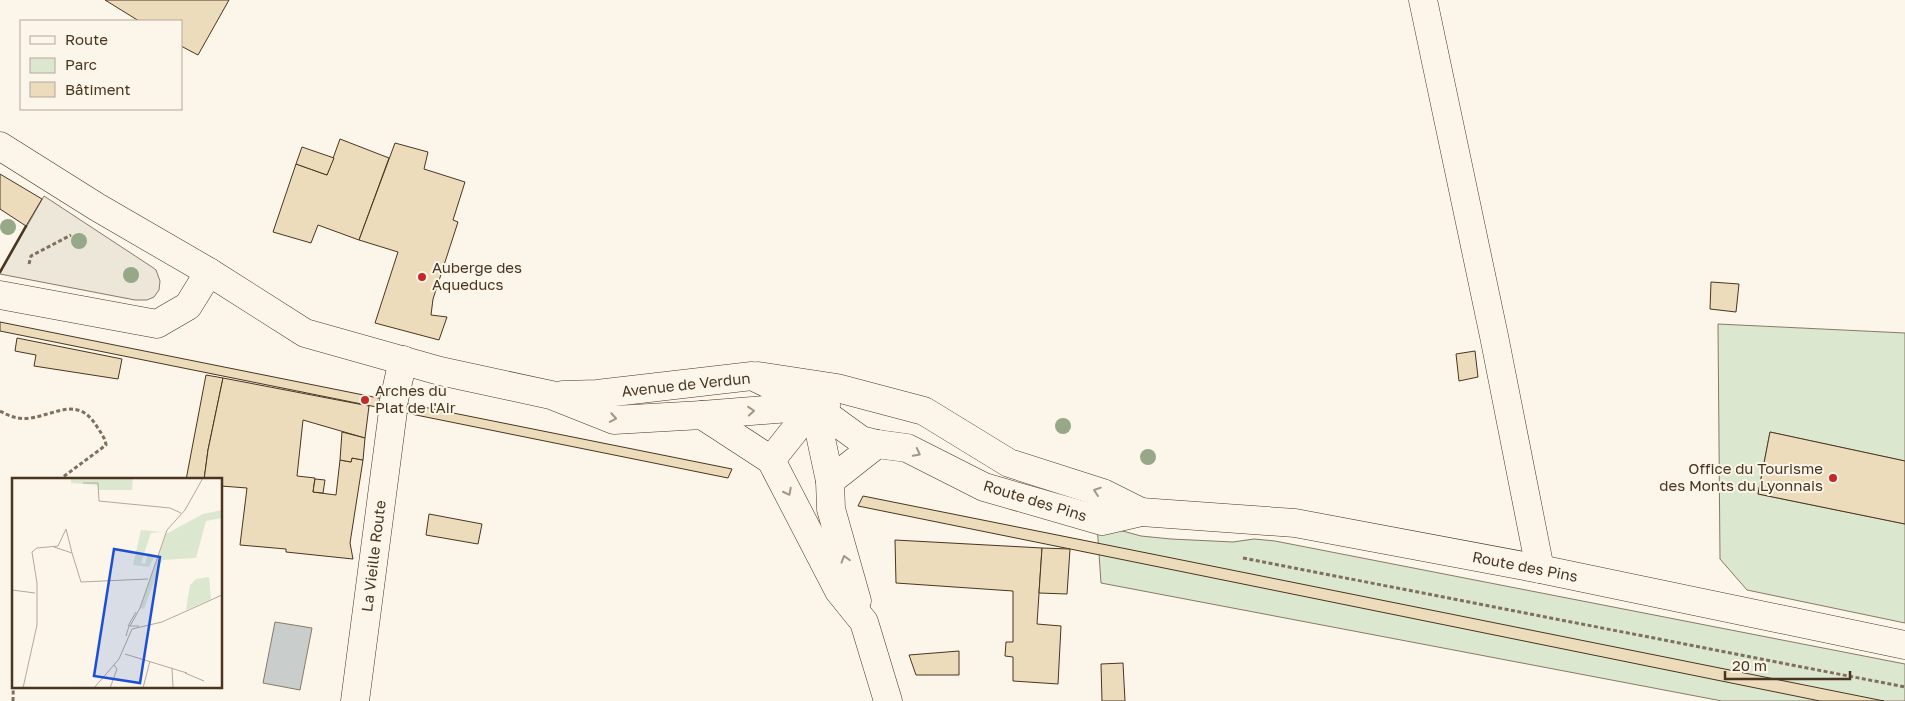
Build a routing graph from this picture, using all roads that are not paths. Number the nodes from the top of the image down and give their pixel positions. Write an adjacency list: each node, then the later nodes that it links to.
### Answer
1 (1423, 0): 15 (street)
2 (0, 146): 3 (street)
3 (209, 272): 4 (street); 5 (street)
4 (0, 295)
5 (403, 360): 7 (street); 18 (street, La Vieille Route)
6 (752, 376): 7 (street, Avenue de Verdun); 8 (street, Avenue de Verdun); 9 (street, Route des Pins)
7 (551, 396): 10 (street, one-way to 10)
8 (814, 406): 9 (street); 10 (street, one-way to 8); 11 (street, Route des Pins); 12 (street); 13 (street)
9 (924, 411): 14 (street, Route des Pins, one-way to 9)
10 (702, 415): 12 (street)
11 (877, 444): 13 (street); 14 (street, Route des Pins, one-way to 14)
12 (771, 460): 16 (street, one-way to 16)
13 (830, 481): 16 (street, one-way to 13)
14 (1141, 512): 15 (street, Route des Pins)
15 (1540, 569): 17 (street, Route des Pins)
16 (864, 622): 19 (street)
17 (1905, 645)
18 (355, 701)
19 (888, 701)

